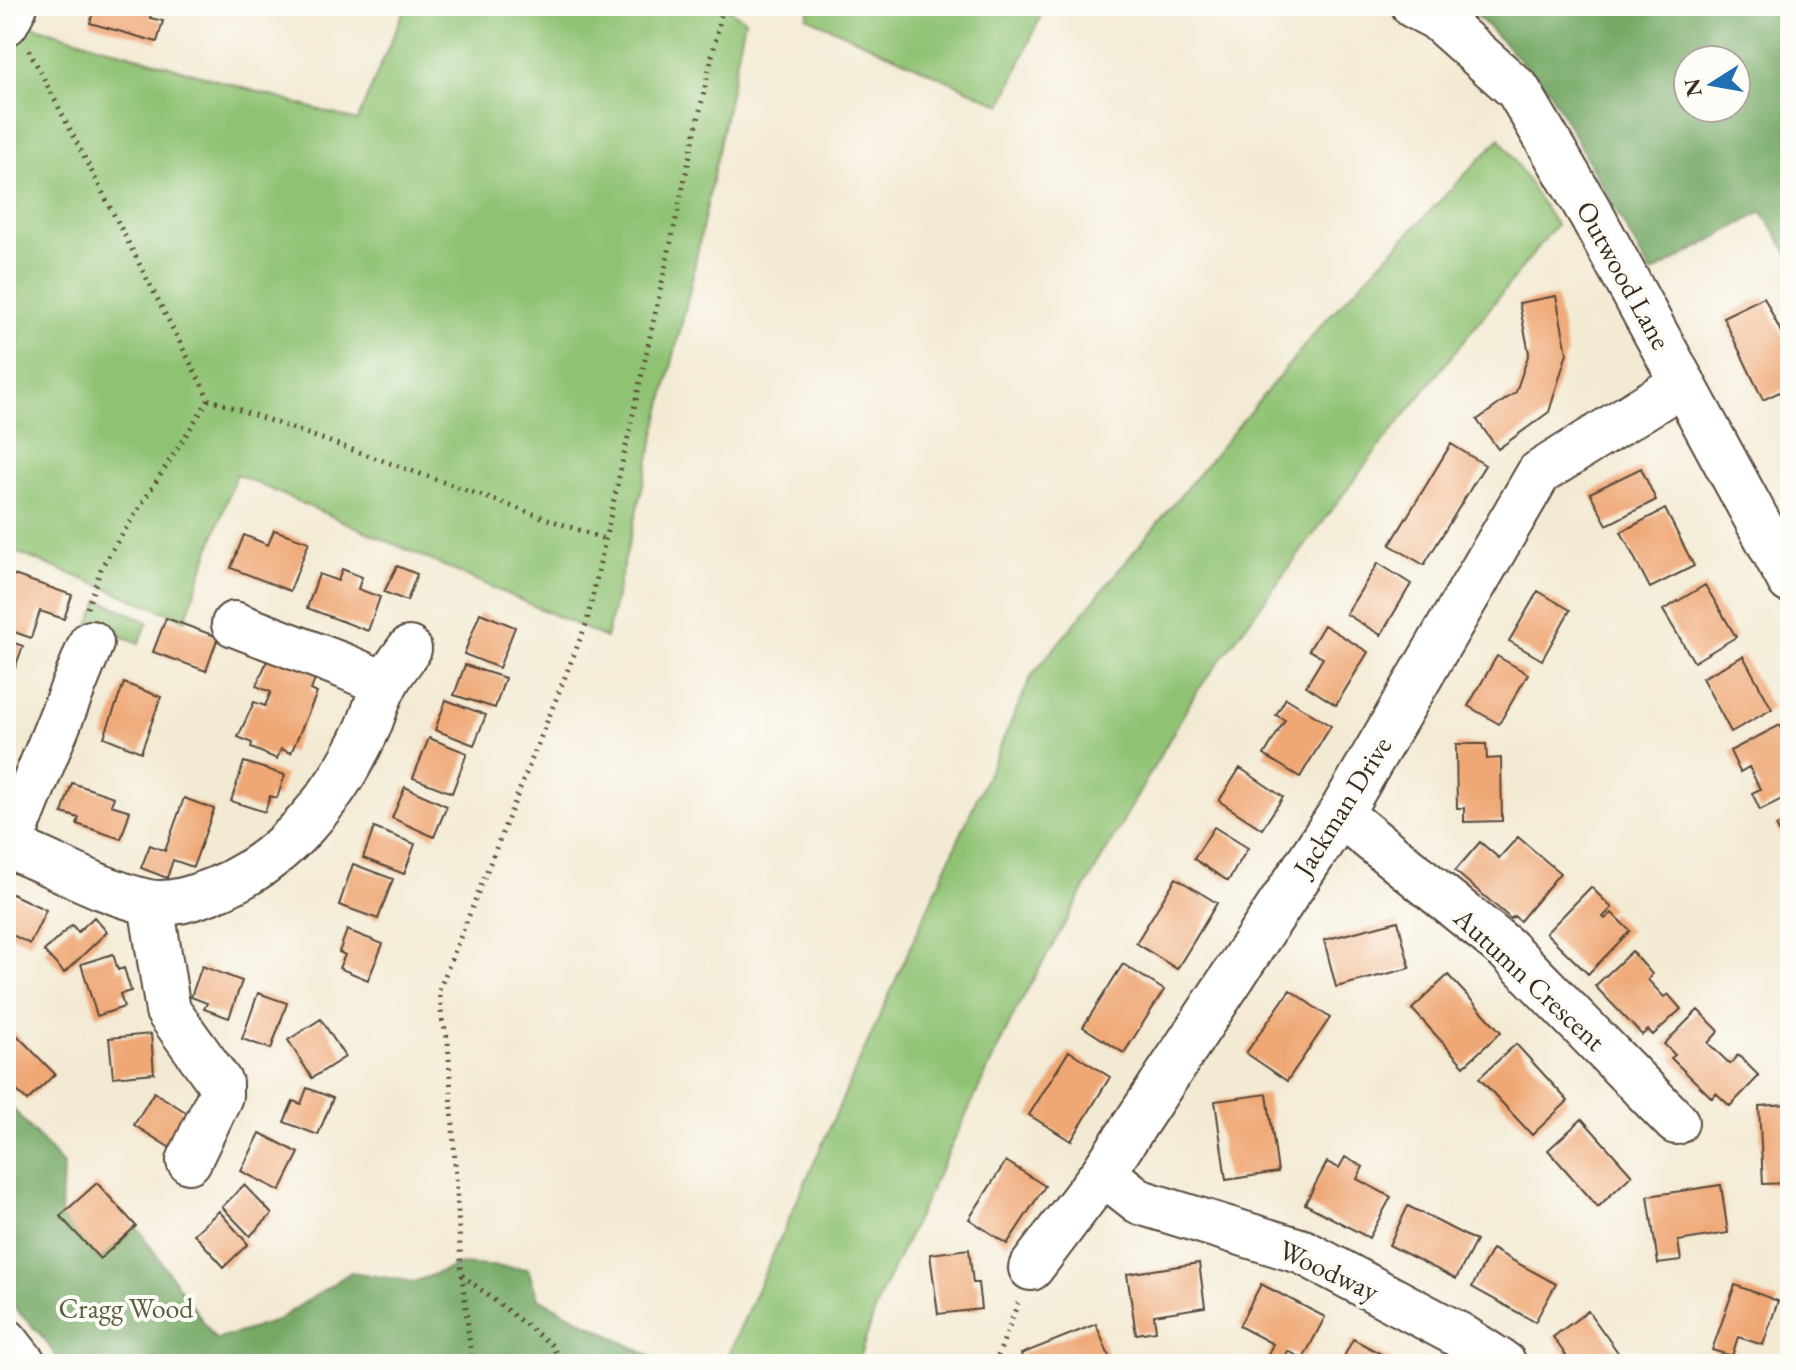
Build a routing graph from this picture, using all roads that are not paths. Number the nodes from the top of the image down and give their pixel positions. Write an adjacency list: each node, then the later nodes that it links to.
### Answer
1 (1414, 6): 2 (street, Outwood Lane)
2 (1683, 383): 3 (street, Outwood Lane); 8 (street, Jackman Drive)
3 (1790, 581)
4 (234, 624): 7 (street)
5 (91, 643): 9 (street)
6 (409, 649): 7 (street)
7 (385, 684): 10 (street)
8 (1340, 814): 11 (street, Autumn Crescent); 13 (street, Jackman Drive)
9 (8, 846): 10 (street)
10 (151, 903): 12 (street)
11 (1676, 1122)
12 (189, 1161)
13 (1103, 1173): 14 (street, Jackman Drive); 17 (street, Woodway)
14 (1031, 1268)
15 (6, 1341): 16 (street)
16 (24, 1364)
17 (1504, 1364)

